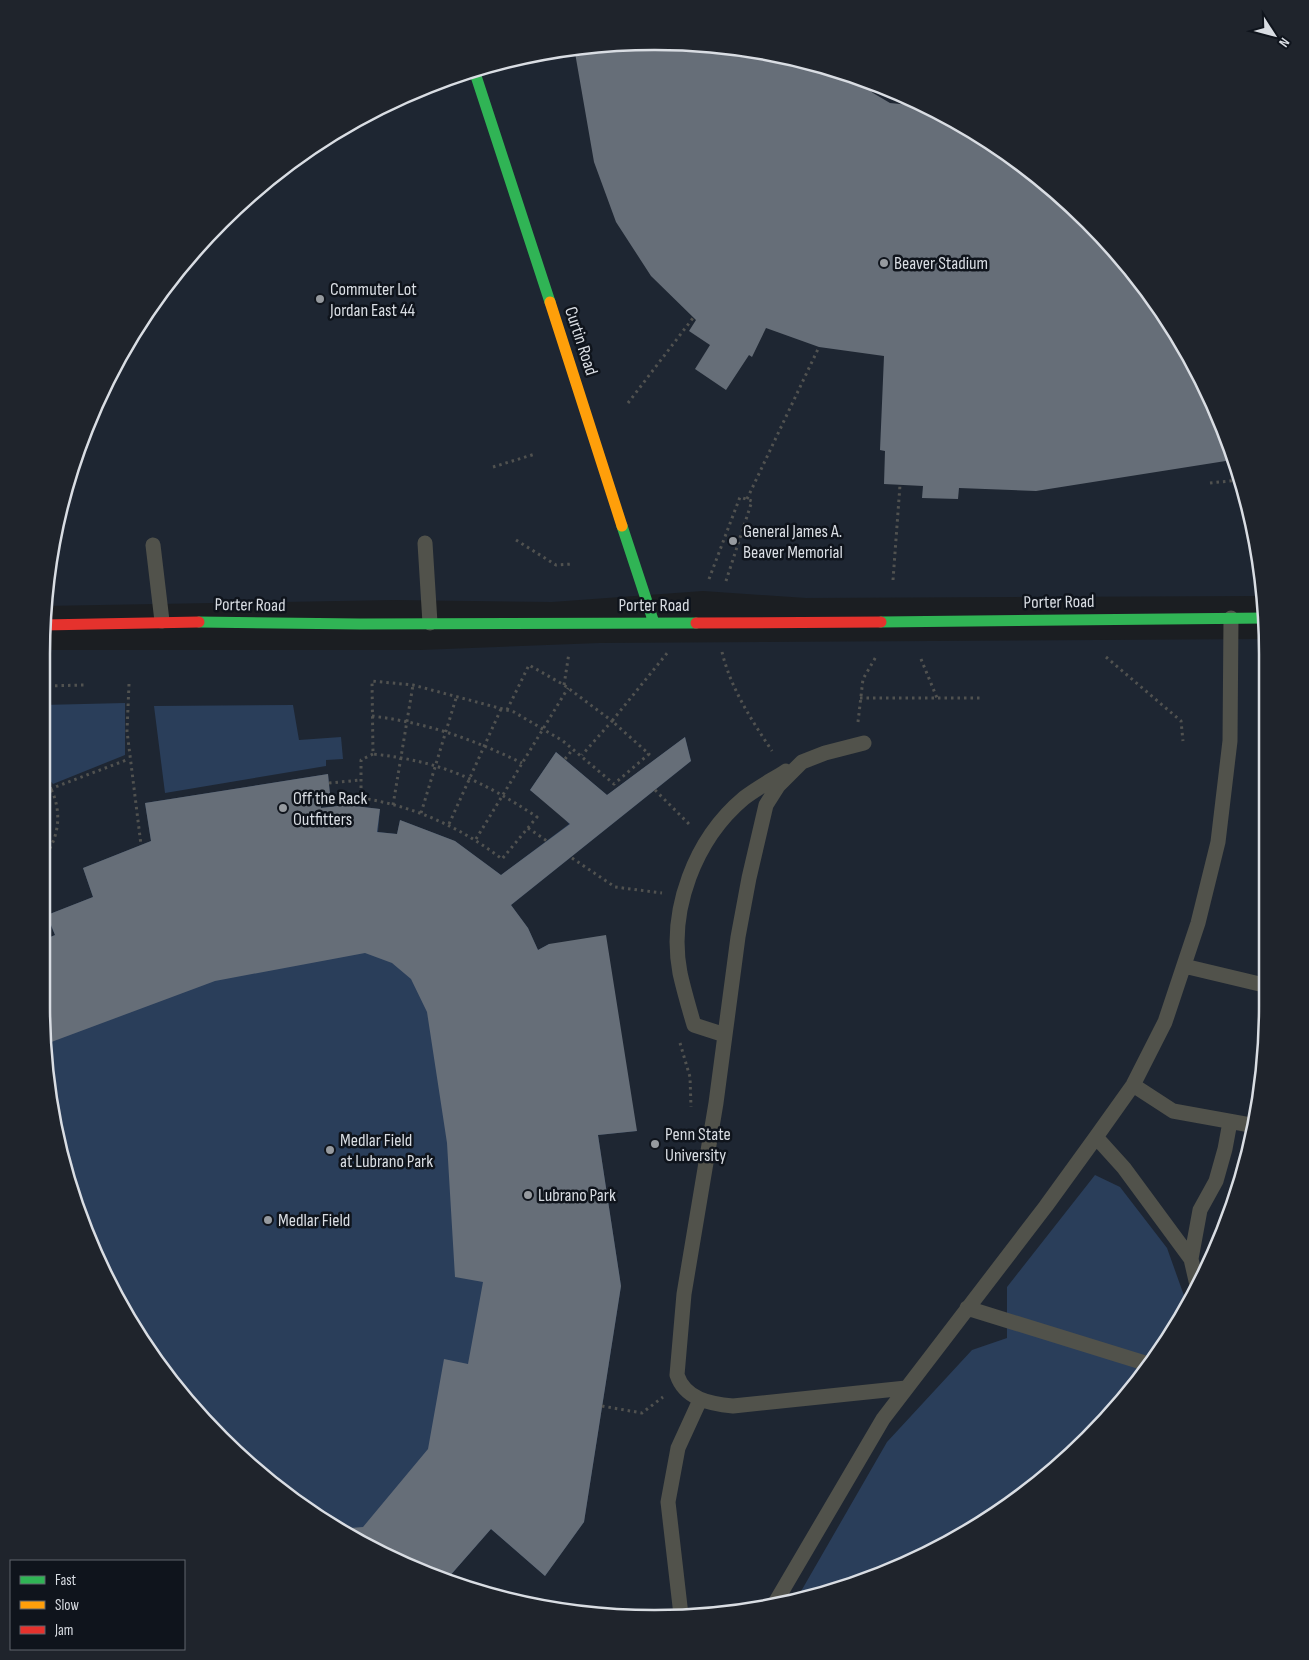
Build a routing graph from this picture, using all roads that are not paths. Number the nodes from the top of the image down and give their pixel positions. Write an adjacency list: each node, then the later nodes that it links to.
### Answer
1 (476, 77): 8 (street, Curtin Road)
2 (425, 543): 7 (lane)
3 (153, 545): 6 (lane)
4 (1231, 618): 5 (street, Porter Road); 8 (street, Porter Road); 12 (lane)
5 (1258, 618)
6 (162, 621): 7 (street, Porter Road); 9 (street, Porter Road)
7 (430, 623): 8 (street, Porter Road)
8 (654, 623)
9 (51, 625)
10 (864, 743): 11 (lane)
11 (802, 762): 14 (lane); 14 (lane)
12 (1184, 966): 13 (lane); 15 (lane)
13 (1259, 984)
14 (725, 1035): 24 (lane)
15 (1132, 1085): 16 (lane); 18 (lane)
16 (1230, 1122): 17 (lane); 19 (lane)
17 (1247, 1125)
18 (1096, 1137): 19 (lane); 21 (lane)
19 (1190, 1259): 20 (lane)
20 (1195, 1276)
21 (967, 1308): 22 (lane); 23 (lane)
22 (1142, 1362)
23 (906, 1388): 24 (lane); 25 (lane)
24 (700, 1400): 26 (lane)
25 (779, 1596)
26 (681, 1609)

